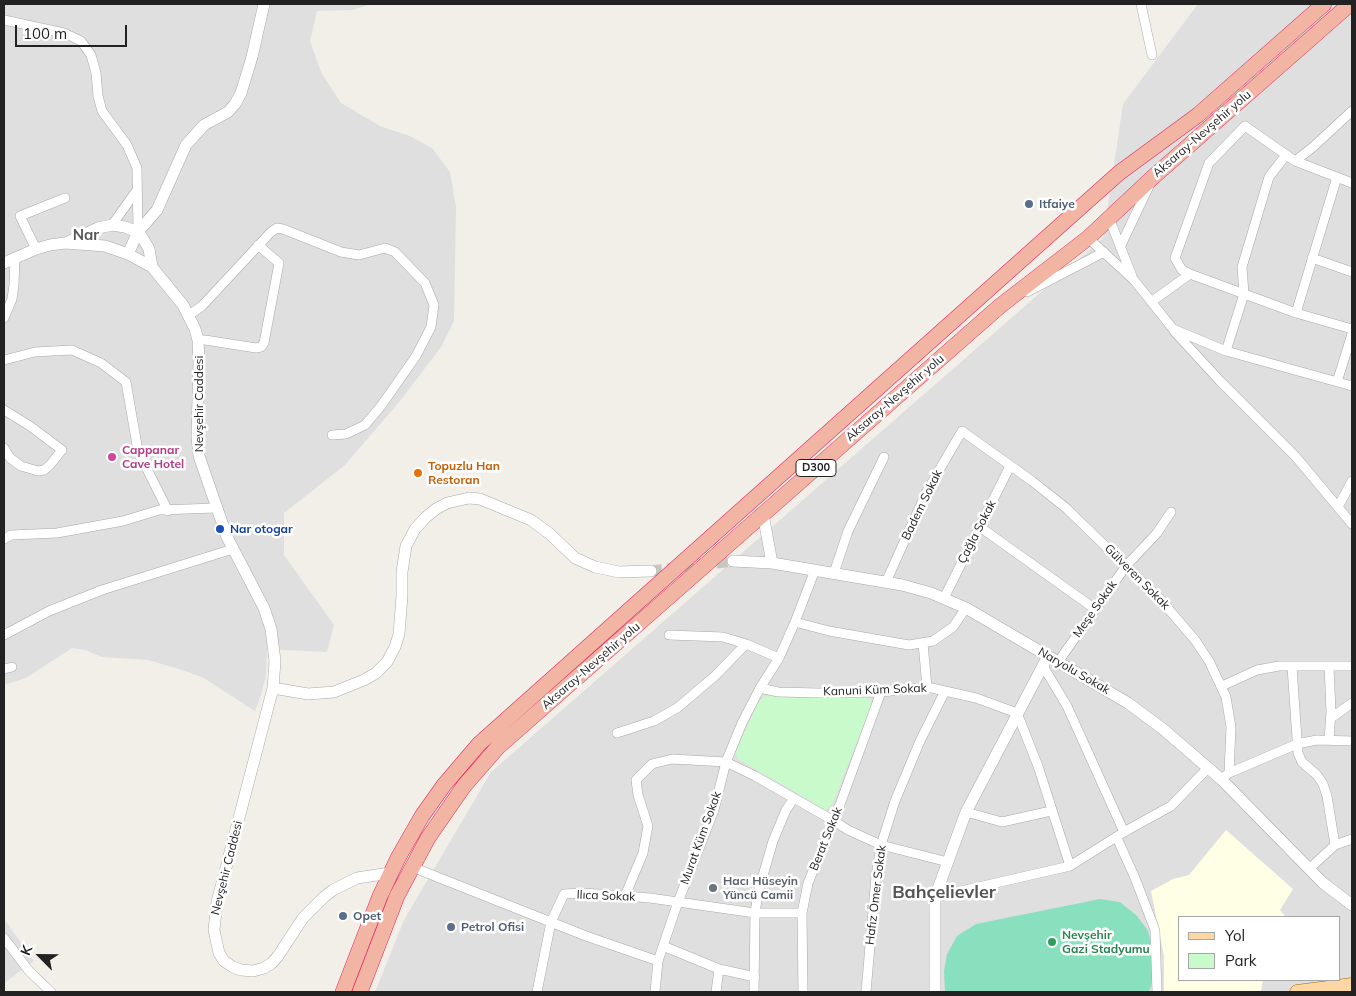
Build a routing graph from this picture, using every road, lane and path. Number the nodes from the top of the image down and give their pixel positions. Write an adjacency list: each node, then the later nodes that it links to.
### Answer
1 (264, 4): 19 (street)
2 (1141, 4): 6 (street)
3 (1324, 4): 14 (highway, Aksaray-Nevşehir yolu / D300)
4 (1350, 4): 11 (highway, Aksaray-Nevşehir yolu / D300)
5 (4, 20): 13 (street)
6 (1152, 55)
7 (1352, 111): 9 (street)
8 (1286, 155): 9 (street); 33 (street); 35 (street)
9 (1295, 161): 10 (street)
10 (1336, 177): 12 (street); 29 (street)
11 (1152, 178): 17 (highway, Aksaray-Nevşehir yolu / D300); 24 (street)
12 (1352, 183)
13 (137, 189): 18 (street); 19 (street)
14 (1091, 197): 16 (highway, Aksaray-Nevşehir yolu / D300); 17 (highway)
15 (65, 198): 25 (street)
16 (1070, 217): 20 (highway); 113 (highway, Aksaray-Nevşehir yolu / D300)
17 (1109, 218): 20 (highway, Aksaray-Nevşehir yolu / D300); 24 (street)
18 (112, 225): 19 (street); 21 (street); 23 (street)
19 (138, 232): 27 (street); 31 (street, Nevşehir Caddesi)
20 (1088, 238): 26 (street); 37 (highway, Aksaray-Nevşehir yolu / D300)
21 (65, 243): 23 (street, Nevşehir Caddesi); 25 (street)
22 (258, 245): 39 (street); 44 (street); 51 (street)
23 (105, 246): 27 (street, Nevşehir Caddesi)
24 (1120, 247): 34 (street)
25 (36, 249): 28 (street)
26 (1104, 252): 34 (street); 37 (street)
27 (128, 254): 31 (street, Nevşehir Caddesi)
28 (15, 257): 30 (street); 40 (street)
29 (1312, 258): 32 (street); 38 (street)
30 (4, 263)
31 (152, 267): 39 (street, Nevşehir Caddesi)
32 (1352, 272)
33 (1190, 274): 35 (street); 36 (street)
34 (1134, 280): 36 (street)
35 (1244, 294): 38 (street); 45 (street)
36 (1151, 302): 41 (street)
37 (1000, 306): 60 (highway, Aksaray-Nevşehir yolu / D300)
38 (1296, 313): 42 (street)
39 (189, 315): 44 (street, Nevşehir Caddesi)
40 (4, 318)
41 (1173, 329): 45 (street); 56 (street)
42 (1352, 329)
43 (1352, 334): 47 (street)
44 (198, 340): 57 (street, Nevşehir Caddesi)
45 (1226, 351): 47 (street)
46 (4, 360): 58 (street)
47 (1337, 382): 48 (street)
48 (1352, 386)
49 (4, 412): 52 (street)
50 (962, 432): 54 (street, Gülveren Sokak); 71 (street, Badem Sokak)
51 (332, 435)
52 (4, 448)
53 (884, 457): 70 (street)
54 (1010, 466): 62 (street, Çağla Sokak); 67 (street, Gülveren Sokak)
55 (1352, 480): 56 (street)
56 (1338, 507): 61 (street)
57 (216, 508): 58 (street); 64 (street, Nevşehir Caddesi)
58 (168, 511): 63 (street)
59 (1171, 512): 67 (street, Meşe Sokak)
60 (763, 514): 66 (street); 111 (highway, Aksaray-Nevşehir yolu / D300)
61 (1352, 524)
62 (980, 527): 72 (street, Çağla Sokak); 74 (street)
63 (4, 538)
64 (233, 549): 76 (street); 87 (street, Nevşehir Caddesi)
65 (733, 561): 66 (street, Naryolu Sokak)
66 (772, 563): 68 (street, Naryolu Sokak)
67 (1126, 566): 74 (street, Meşe Sokak); 85 (street, Gülveren Sokak)
68 (815, 570): 70 (street, Naryolu Sokak); 75 (street, Murat Küm Sokak)
69 (651, 571): 87 (street)
70 (834, 573): 71 (street, Naryolu Sokak)
71 (886, 582): 72 (street, Naryolu Sokak)
72 (944, 598): 73 (street, Naryolu Sokak)
73 (966, 608): 78 (street); 81 (street, Naryolu Sokak)
74 (1095, 609): 81 (street, Meşe Sokak)
75 (795, 622): 78 (street); 80 (street, Murat Küm Sokak)
76 (4, 634)
77 (669, 635): 79 (street)
78 (924, 643): 86 (street)
79 (746, 644): 80 (street); 94 (street)
80 (779, 658): 88 (street, Murat Küm Sokak)
81 (1050, 661): 92 (street); 99 (street, Naryolu Sokak); 105 (street)
82 (1329, 666): 83 (street); 84 (street); 93 (street)
83 (1352, 666)
84 (1292, 667): 85 (street); 97 (street)
85 (1222, 686): 100 (street, Gülveren Sokak)
86 (926, 687): 89 (street, Kanuni Küm Sokak); 90 (street, Kanuni Küm Sokak)
87 (273, 688): 113 (street, Nevşehir Caddesi)
88 (760, 688): 90 (street, Kanuni Küm Sokak); 98 (street, Murat Küm Sokak)
89 (945, 691): 92 (street, Kanuni Küm Sokak); 107 (street, Hafız Ömer Sokak)
90 (881, 692): 104 (street, Berat Sokak)
91 (1352, 703): 93 (street)
92 (1017, 713): 102 (street); 103 (street)
93 (1331, 718): 95 (street)
94 (617, 733)
95 (1329, 740): 96 (street); 97 (street)
96 (1352, 741)
97 (1297, 744): 100 (street); 108 (street)
98 (726, 762): 101 (street); 114 (street); 116 (street, Murat Küm Sokak)
99 (1208, 768): 100 (street, Naryolu Sokak); 105 (street)
100 (1225, 776): 112 (street, Naryolu Sokak)
101 (794, 798): 104 (street); 118 (street)
102 (1051, 811): 103 (street); 110 (street)
103 (966, 812): 109 (street)
104 (834, 820): 107 (street); 119 (street, Berat Sokak)
105 (1120, 835): 110 (street); 137 (street)
106 (1352, 839): 108 (street)
107 (881, 845): 109 (street); 135 (street, Hafız Ömer Sokak)
108 (1335, 845): 112 (street)
109 (948, 862): 115 (street)
110 (1070, 866): 115 (street)
111 (412, 867): 120 (street); 130 (highway, Aksaray-Nevşehir yolu / D300)
112 (1309, 869): 117 (street, Naryolu Sokak)
113 (390, 873): 129 (highway, Aksaray-Nevşehir yolu / D300)
114 (625, 896): 116 (street, Ilıca Sokak); 120 (street, Ilıca Sokak)
115 (935, 897): 136 (street)
116 (678, 902): 118 (street, Ilıca Sokak); 122 (street, Murat Küm Sokak)
117 (1352, 905)
118 (755, 913): 119 (street, Ilıca Sokak); 125 (street)
119 (802, 913): 134 (street, Berat Sokak)
120 (551, 922): 123 (street); 131 (street)
121 (4, 938): 128 (street)
122 (663, 946): 123 (street, Murat Küm Sokak); 124 (street)
123 (658, 961): 127 (street, Murat Küm Sokak)
124 (719, 969): 125 (street); 132 (street)
125 (755, 978): 133 (street)
126 (1352, 985): 138 (main road)
127 (658, 991)
128 (51, 992)
129 (343, 992)
130 (360, 992)
131 (537, 992)
132 (716, 992)
133 (754, 992)
134 (803, 992)
135 (866, 992)
136 (935, 992)
137 (1157, 992)
138 (1297, 992)

